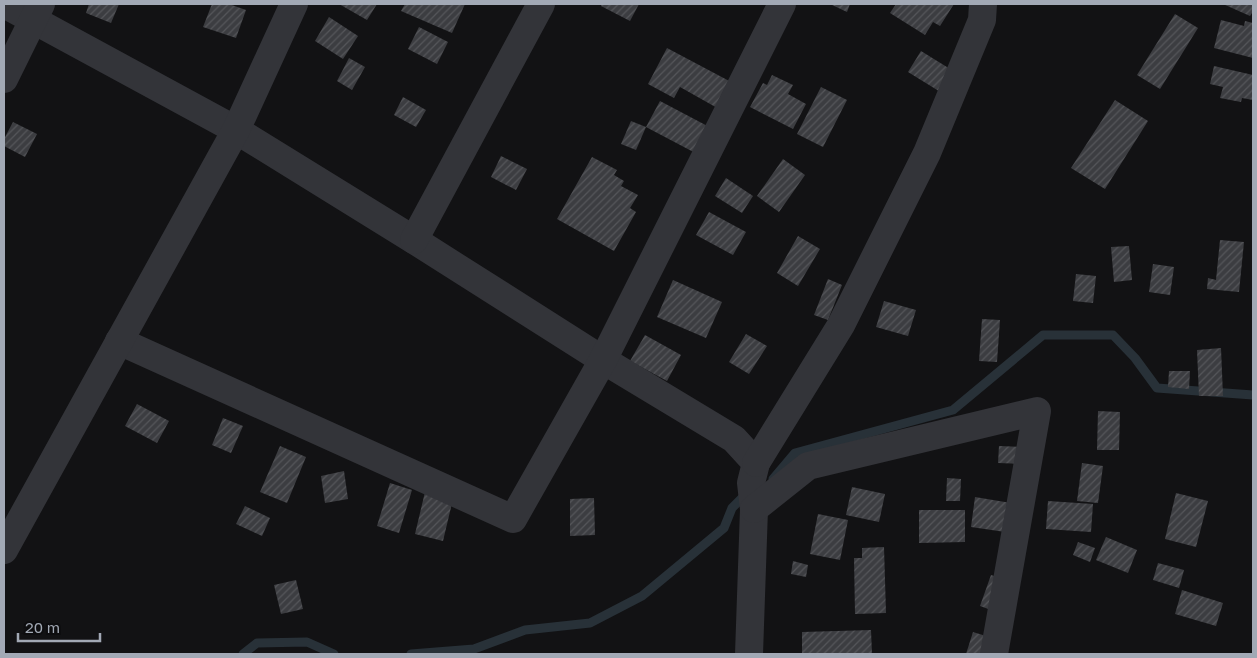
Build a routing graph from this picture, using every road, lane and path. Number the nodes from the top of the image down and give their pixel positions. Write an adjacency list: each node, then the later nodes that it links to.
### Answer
1 (4, 4): 6 (street)
2 (294, 4): 8 (street)
3 (541, 4): 9 (street)
4 (782, 4): 11 (street)
5 (983, 4): 12 (street)
6 (38, 12): 7 (street); 8 (street)
7 (4, 79)
8 (236, 130): 9 (street); 10 (street)
9 (414, 240): 11 (street)
10 (119, 342): 11 (street); 13 (street)
11 (603, 360): 12 (street)
12 (754, 489): 14 (street); 15 (street)
13 (4, 550)
14 (749, 654)
15 (994, 654)

